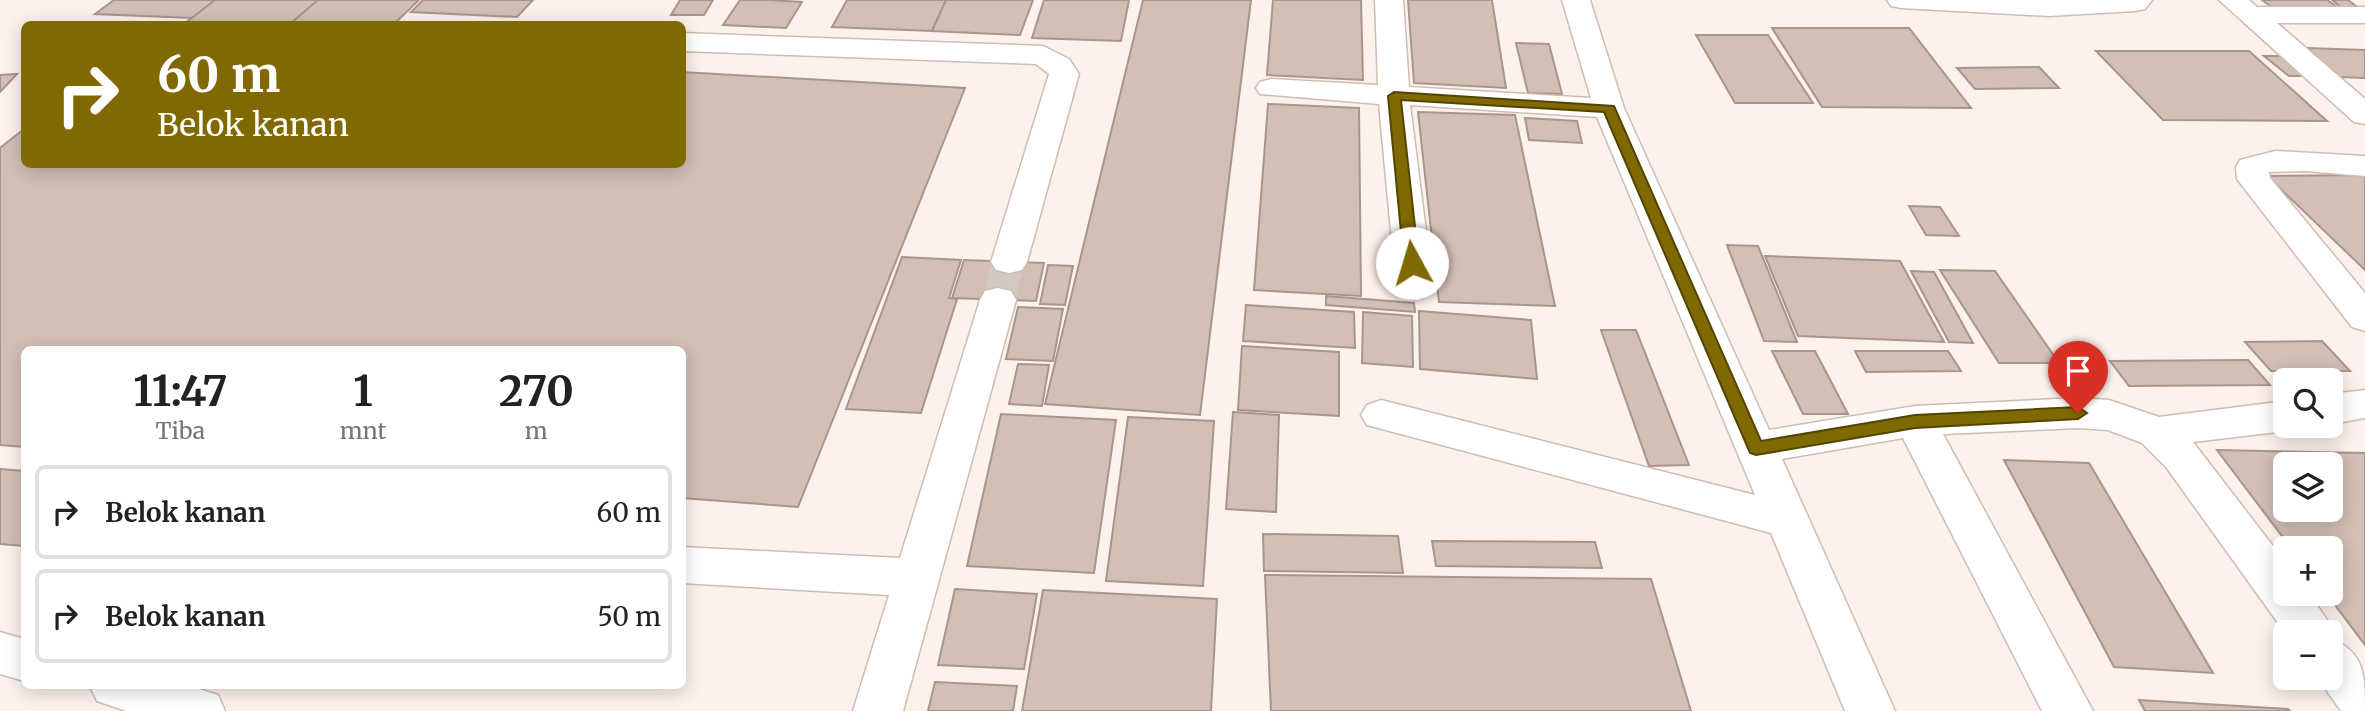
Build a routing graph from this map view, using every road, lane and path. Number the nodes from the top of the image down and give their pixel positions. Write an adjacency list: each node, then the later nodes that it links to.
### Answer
1 (1390, 0): 11 (street)
2 (1576, 0): 12 (street)
3 (1901, 0): 4 (street)
4 (2138, 0)
5 (2242, 7): 6 (street); 8 (street)
6 (2365, 15)
7 (686, 42): 26 (street)
8 (2326, 82): 9 (street); 13 (street)
9 (2365, 82)
10 (1271, 88): 11 (street)
11 (1394, 96): 12 (street); 15 (street)
12 (1609, 108): 23 (street)
13 (2365, 115)
14 (2365, 166): 16 (street)
15 (1412, 263)
16 (2365, 318)
17 (2365, 404): 18 (street)
18 (2343, 407)
19 (1381, 415): 24 (street)
20 (2273, 418): 22 (street)
21 (1915, 421): 22 (street); 23 (street); 34 (street)
22 (2156, 432): 27 (street)
23 (1756, 448): 24 (street)
24 (1787, 520): 33 (street)
25 (686, 565): 26 (street)
26 (917, 578): 32 (street)
27 (2302, 620)
28 (2343, 675): 30 (street)
29 (124, 689): 31 (street)
30 (2365, 705)
31 (200, 711)
32 (878, 711)
33 (1870, 711)
34 (2068, 711)

